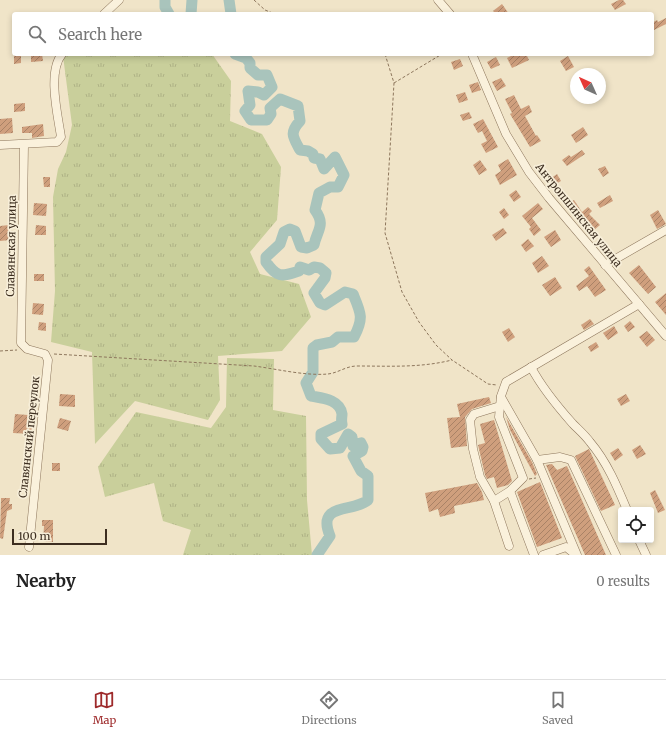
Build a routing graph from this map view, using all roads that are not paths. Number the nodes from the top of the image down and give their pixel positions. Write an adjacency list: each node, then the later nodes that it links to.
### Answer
1 (119, 0): 3 (street)
2 (438, 0): 4 (street)
3 (106, 12)
4 (448, 12)
5 (61, 56): 8 (street)
6 (473, 56): 10 (street, Антропшинская улица)
7 (0, 145): 8 (street)
8 (24, 145): 13 (street, Славянская улица)
9 (666, 230): 10 (street)
10 (605, 265): 11 (street, Антропшинская улица)
11 (639, 304): 12 (street, Антропшинская улица); 14 (street)
12 (666, 336)
13 (45, 354): 23 (street, Славянский переулок)
14 (531, 367): 15 (street); 20 (street)
15 (501, 396): 16 (street); 17 (street)
16 (500, 406): 18 (street); 19 (street)
17 (537, 460): 26 (street); 27 (street)
18 (510, 491): 19 (street); 24 (street)
19 (494, 501): 22 (street)
20 (626, 507)
21 (640, 543): 28 (street)
22 (509, 546)
23 (29, 547)
24 (534, 555)
25 (543, 555): 26 (street)
26 (576, 555)
27 (616, 555)
28 (646, 555)

